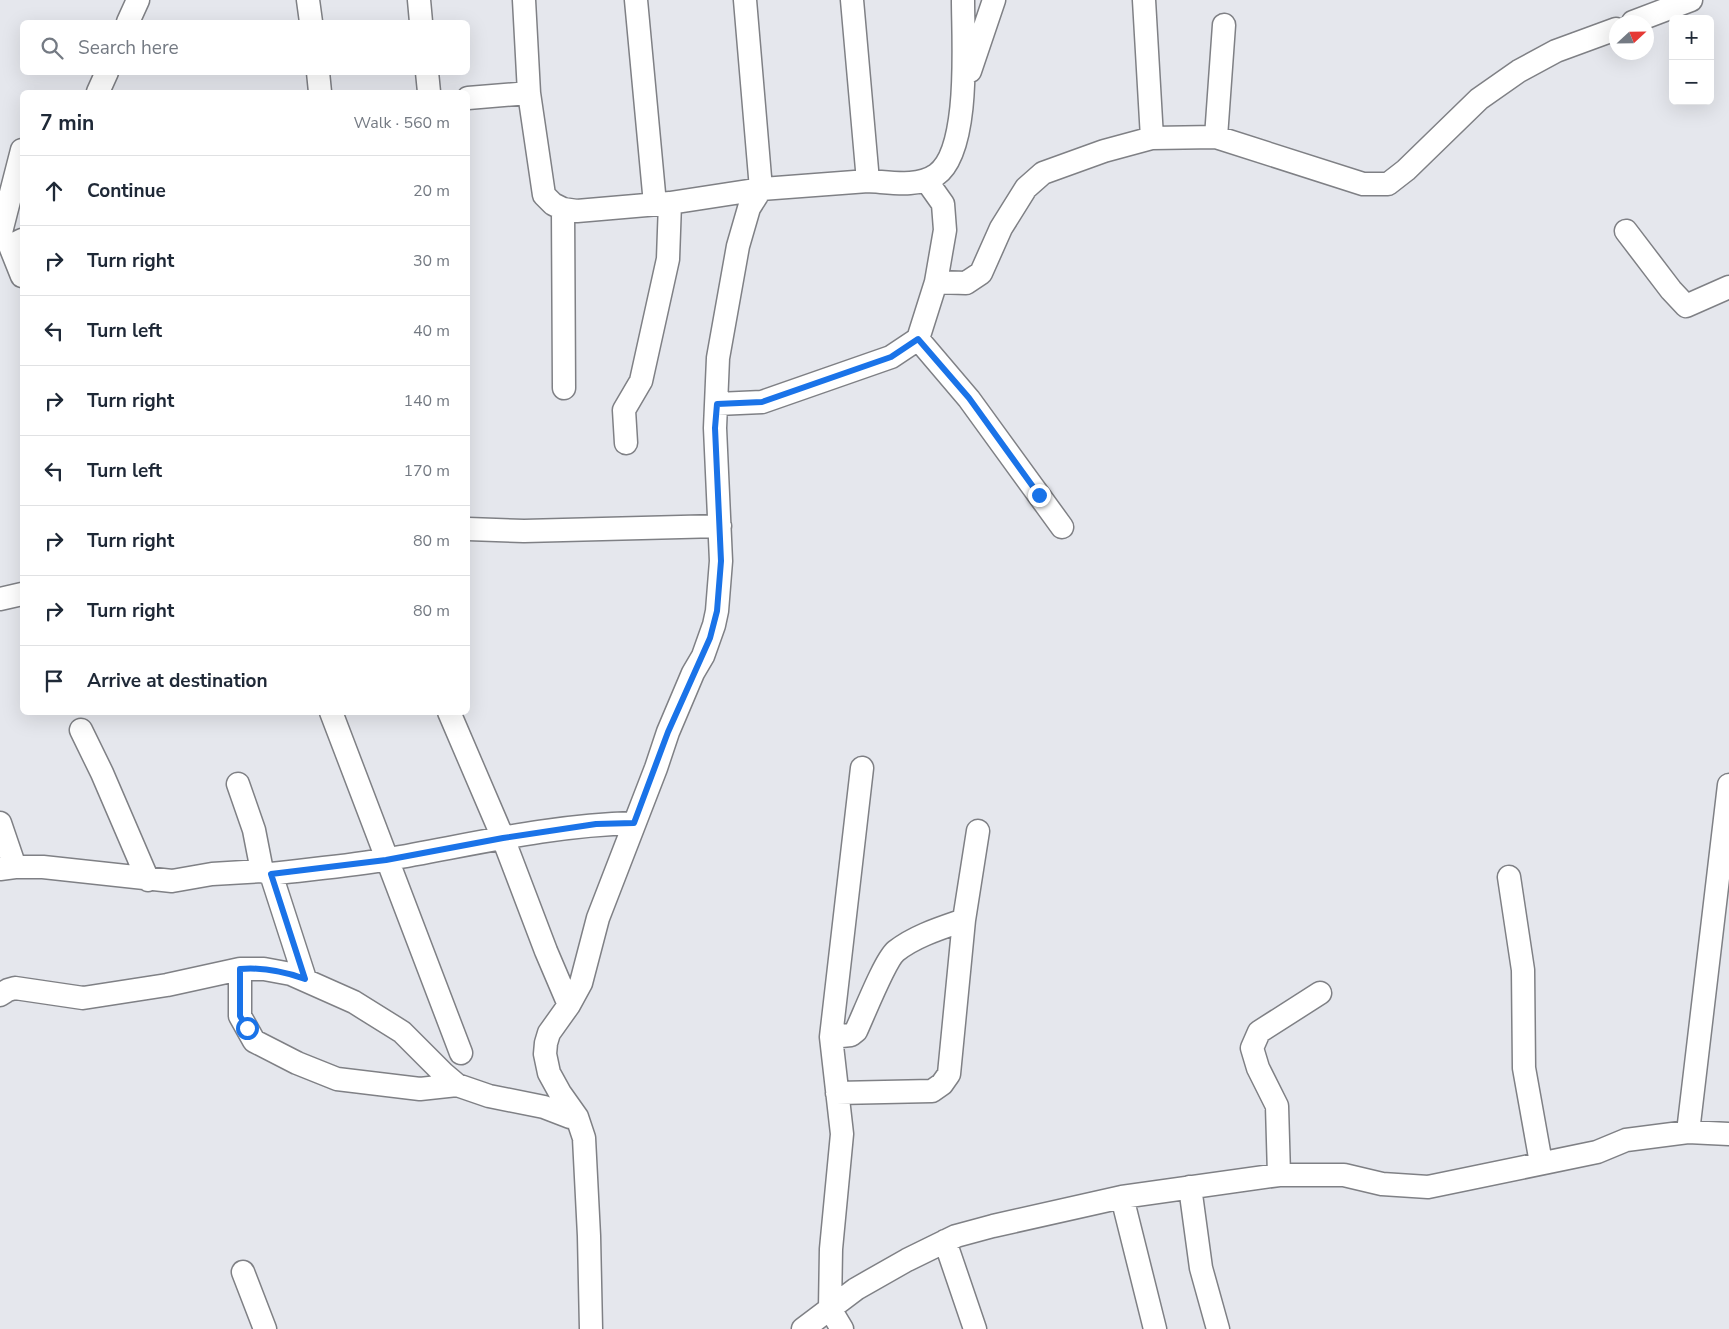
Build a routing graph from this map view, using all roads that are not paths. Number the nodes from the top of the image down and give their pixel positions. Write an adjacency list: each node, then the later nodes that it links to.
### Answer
1 (138, 0): 13 (street)
2 (308, 0): 14 (street)
3 (419, 0): 15 (street)
4 (524, 0): 25 (street)
5 (636, 0): 33 (street)
6 (745, 0): 32 (street)
7 (852, 0): 31 (street)
8 (994, 0): 21 (street)
9 (1144, 0): 28 (street)
10 (1691, 0): 12 (street)
11 (963, 1): 21 (street)
12 (1651, 15)
13 (129, 20)
14 (311, 20)
15 (421, 20)
16 (1224, 25): 27 (street)
17 (1609, 32): 27 (street)
18 (106, 75): 22 (street)
19 (318, 75): 23 (street)
20 (426, 75): 24 (street)
21 (964, 88): 30 (street)
22 (99, 90)
23 (320, 90)
24 (429, 90)
25 (529, 93): 26 (street); 34 (street)
26 (470, 98)
27 (1216, 137): 28 (street)
28 (1152, 138): 38 (street)
29 (20, 163): 36 (street)
30 (926, 180): 31 (street); 38 (street)
31 (868, 181): 32 (street)
32 (761, 189): 33 (street); 42 (street)
33 (662, 204): 34 (street); 43 (street)
34 (563, 209): 41 (street)
35 (1626, 231): 39 (street)
36 (8, 243): 37 (street)
37 (20, 271)
38 (936, 282): 40 (street)
39 (1729, 286)
40 (918, 339): 42 (street); 45 (street)
41 (564, 388)
42 (717, 404): 44 (street)
43 (626, 443)
44 (720, 526): 46 (street); 56 (street)
45 (1062, 527)
46 (470, 529)
47 (20, 594): 48 (street)
48 (0, 599)
49 (332, 715): 59 (street)
50 (450, 715): 58 (street)
51 (81, 730): 63 (street)
52 (862, 768): 70 (street)
53 (238, 784): 61 (street)
54 (1729, 785): 75 (street)
55 (0, 822): 60 (street)
56 (634, 823): 58 (street); 69 (street)
57 (978, 831): 64 (street)
58 (503, 838): 59 (street); 69 (street)
59 (386, 860): 61 (street); 71 (street)
60 (7, 868): 63 (street)
61 (267, 873): 63 (street); 66 (street)
62 (1509, 877): 77 (street)
63 (148, 880)
64 (964, 920): 70 (street); 73 (street)
65 (240, 969): 66 (street); 68 (street); 72 (street)
66 (305, 979): 72 (street)
67 (1320, 993): 78 (street)
68 (0, 996)
69 (569, 1006): 74 (street)
70 (831, 1037): 73 (street)
71 (461, 1053)
72 (457, 1085): 74 (street)
73 (837, 1094): 83 (street)
74 (577, 1117): 85 (street)
75 (1688, 1132): 76 (street); 77 (street)
76 (1729, 1134)
77 (1541, 1163): 78 (street)
78 (1280, 1175): 79 (street)
79 (1190, 1187): 80 (street); 90 (street)
80 (1122, 1197): 81 (street); 89 (street)
81 (945, 1241): 83 (street); 88 (street)
82 (243, 1272): 84 (street)
83 (830, 1309): 86 (street); 87 (street)
84 (265, 1329)
85 (591, 1329)
86 (803, 1329)
87 (842, 1329)
88 (975, 1329)
89 (1155, 1329)
90 (1218, 1329)

